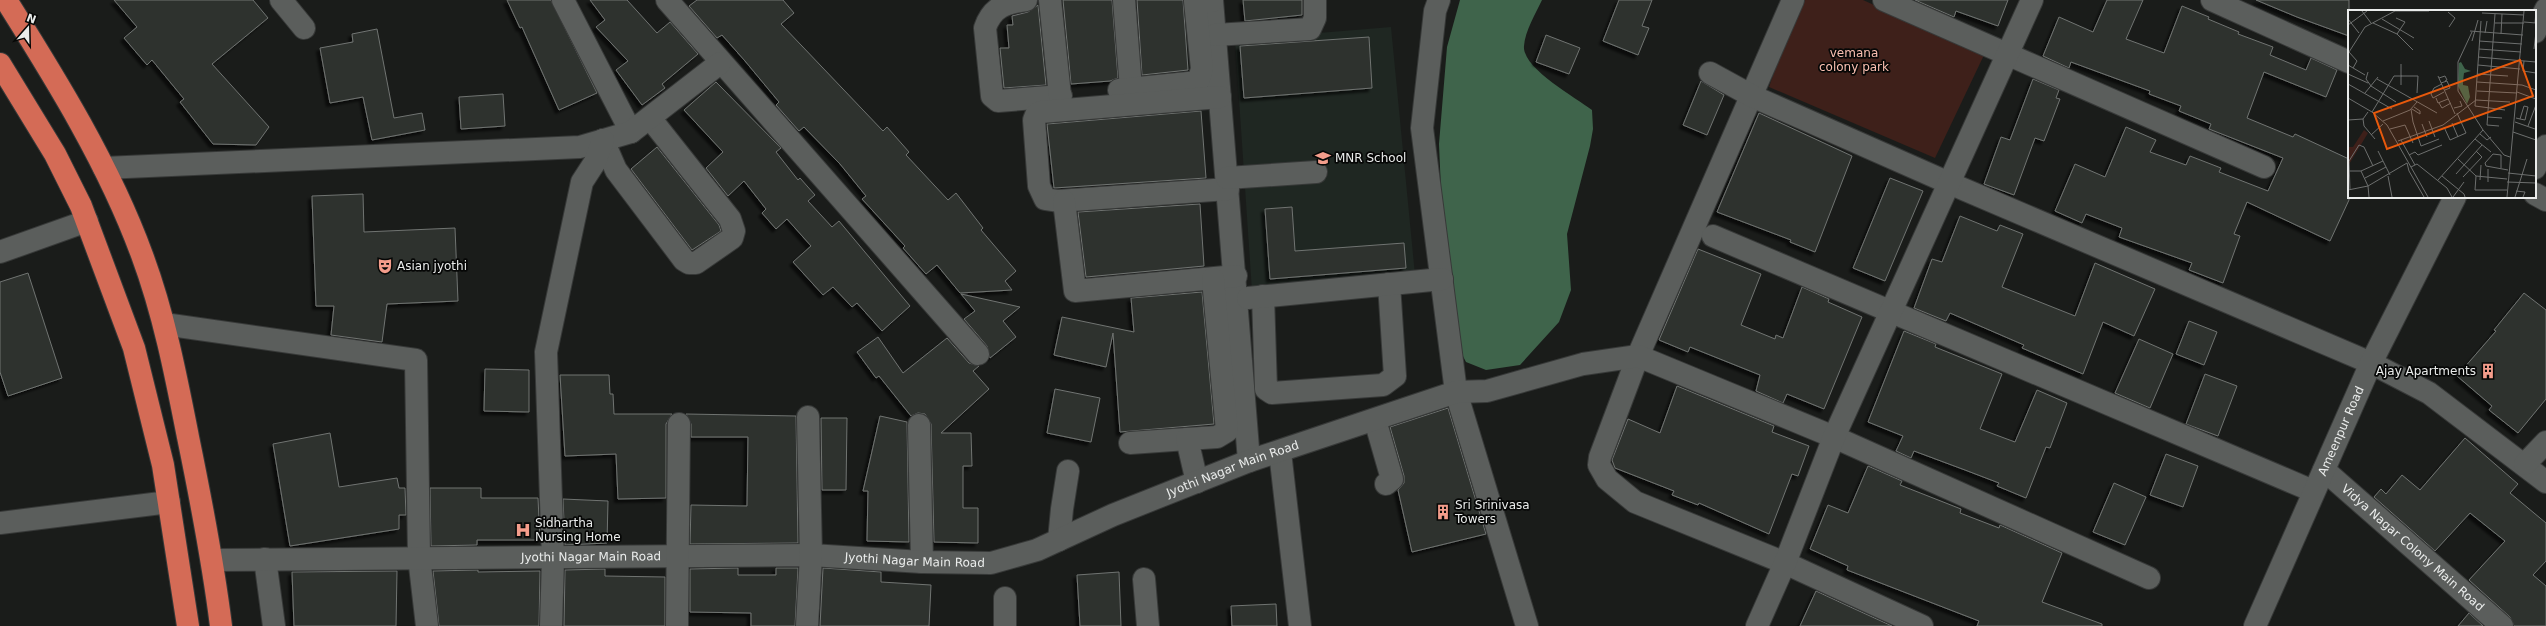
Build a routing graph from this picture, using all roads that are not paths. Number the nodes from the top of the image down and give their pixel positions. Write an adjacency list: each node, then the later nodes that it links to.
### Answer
1 (6, 0): 36 (highway)
2 (281, 0): 17 (street)
3 (563, 0): 31 (street)
4 (667, 0): 22 (street)
5 (1026, 0): 27 (street)
6 (1050, 0): 27 (street)
7 (1124, 0): 26 (street)
8 (1315, 0): 19 (street)
9 (1439, 0): 49 (street)
10 (1793, 0): 28 (street)
11 (1884, 0): 20 (street)
12 (2032, 0): 20 (street)
13 (2212, 0): 21 (street)
14 (2530, 0): 16 (street)
15 (1204, 1): 19 (street); 24 (street)
16 (2546, 8): 18 (street)
17 (304, 28)
18 (2536, 30)
19 (1215, 35): 24 (street)
20 (2007, 54): 35 (street); 39 (street)
21 (2348, 62)
22 (720, 63): 30 (street); 55 (street)
23 (0, 64): 44 (highway)
24 (1209, 68): 26 (street); 29 (street)
25 (1710, 73): 28 (street)
26 (1132, 89): 27 (street)
27 (1060, 96)
28 (1752, 96): 39 (street); 56 (street)
29 (1220, 97): 38 (street); 43 (street)
30 (650, 118): 31 (street); 32 (street)
31 (632, 132): 32 (street)
32 (603, 140): 36 (street); 83 (street)
33 (2546, 146): 34 (street)
34 (2536, 166)
35 (2264, 167)
36 (104, 168): 54 (highway)
37 (1316, 172): 38 (street)
38 (1228, 183): 43 (street); 47 (street)
39 (1949, 183): 53 (street); 57 (street)
40 (2536, 195): 42 (street)
41 (2454, 198): 57 (street, Ameenpur Road)
42 (2546, 200)
43 (1064, 201): 48 (street)
44 (87, 221): 46 (street); 76 (highway)
45 (1713, 236): 53 (street)
46 (0, 252)
47 (1236, 276): 48 (street); 52 (street)
48 (1213, 278): 64 (street)
49 (1442, 279): 50 (street); 58 (street)
50 (1389, 284): 51 (street); 51 (street)
51 (1263, 296): 52 (street)
52 (1237, 299): 68 (street)
53 (1891, 311): 63 (street); 75 (street)
54 (164, 324): 80 (street); 84 (highway)
55 (978, 354)
56 (1638, 356): 58 (street, Jyothi Nagar Main Road); 63 (street); 86 (street)
57 (2371, 363): 69 (street); 70 (street, Ameenpur Road)
58 (1456, 392): 60 (street, Jyothi Nagar Main Road); 100 (street)
59 (808, 417): 79 (street)
60 (1375, 420): 67 (street, Jyothi Nagar Main Road); 74 (street)
61 (679, 424): 81 (street)
62 (919, 425): 85 (street)
63 (1834, 437): 86 (street); 87 (street)
64 (1187, 439): 66 (street); 72 (street)
65 (2546, 442): 69 (street)
66 (1130, 444)
67 (1280, 452): 68 (street, Jyothi Nagar Main Road); 99 (street)
68 (1249, 461): 72 (street, Jyothi Nagar Main Road)
69 (2525, 464): 73 (street)
70 (2324, 470): 75 (street, Ameenpur Road); 104 (street, Vidya Nagar Colony Main Road)
71 (1068, 471): 78 (street)
72 (1197, 482): 78 (street, Jyothi Nagar Main Road)
73 (2546, 482)
74 (1386, 484)
75 (2313, 491): 103 (street, Ameenpur Road)
76 (169, 502): 77 (street); 90 (highway)
77 (0, 523)
78 (1060, 540): 85 (street, Jyothi Nagar Main Road)
79 (811, 555): 81 (street, Jyothi Nagar Main Road); 85 (street, Jyothi Nagar Main Road); 96 (street)
80 (419, 557): 82 (street, Jyothi Nagar Main Road); 83 (street, Jyothi Nagar Main Road); 93 (street)
81 (678, 557): 83 (street, Jyothi Nagar Main Road); 95 (street)
82 (264, 559): 84 (street, Jyothi Nagar Main Road); 92 (street)
83 (553, 559): 94 (street)
84 (212, 560): 91 (highway)
85 (922, 562)
86 (1785, 563): 101 (street); 102 (street)
87 (2148, 578)
88 (1144, 579): 98 (street)
89 (1005, 598): 97 (street)
90 (188, 626)
91 (221, 626)
92 (274, 626)
93 (426, 626)
94 (551, 626)
95 (677, 626)
96 (807, 626)
97 (1005, 626)
98 (1148, 626)
99 (1300, 626)
100 (1526, 626)
101 (1757, 626)
102 (1922, 626)
103 (2256, 626)
104 (2502, 626)

